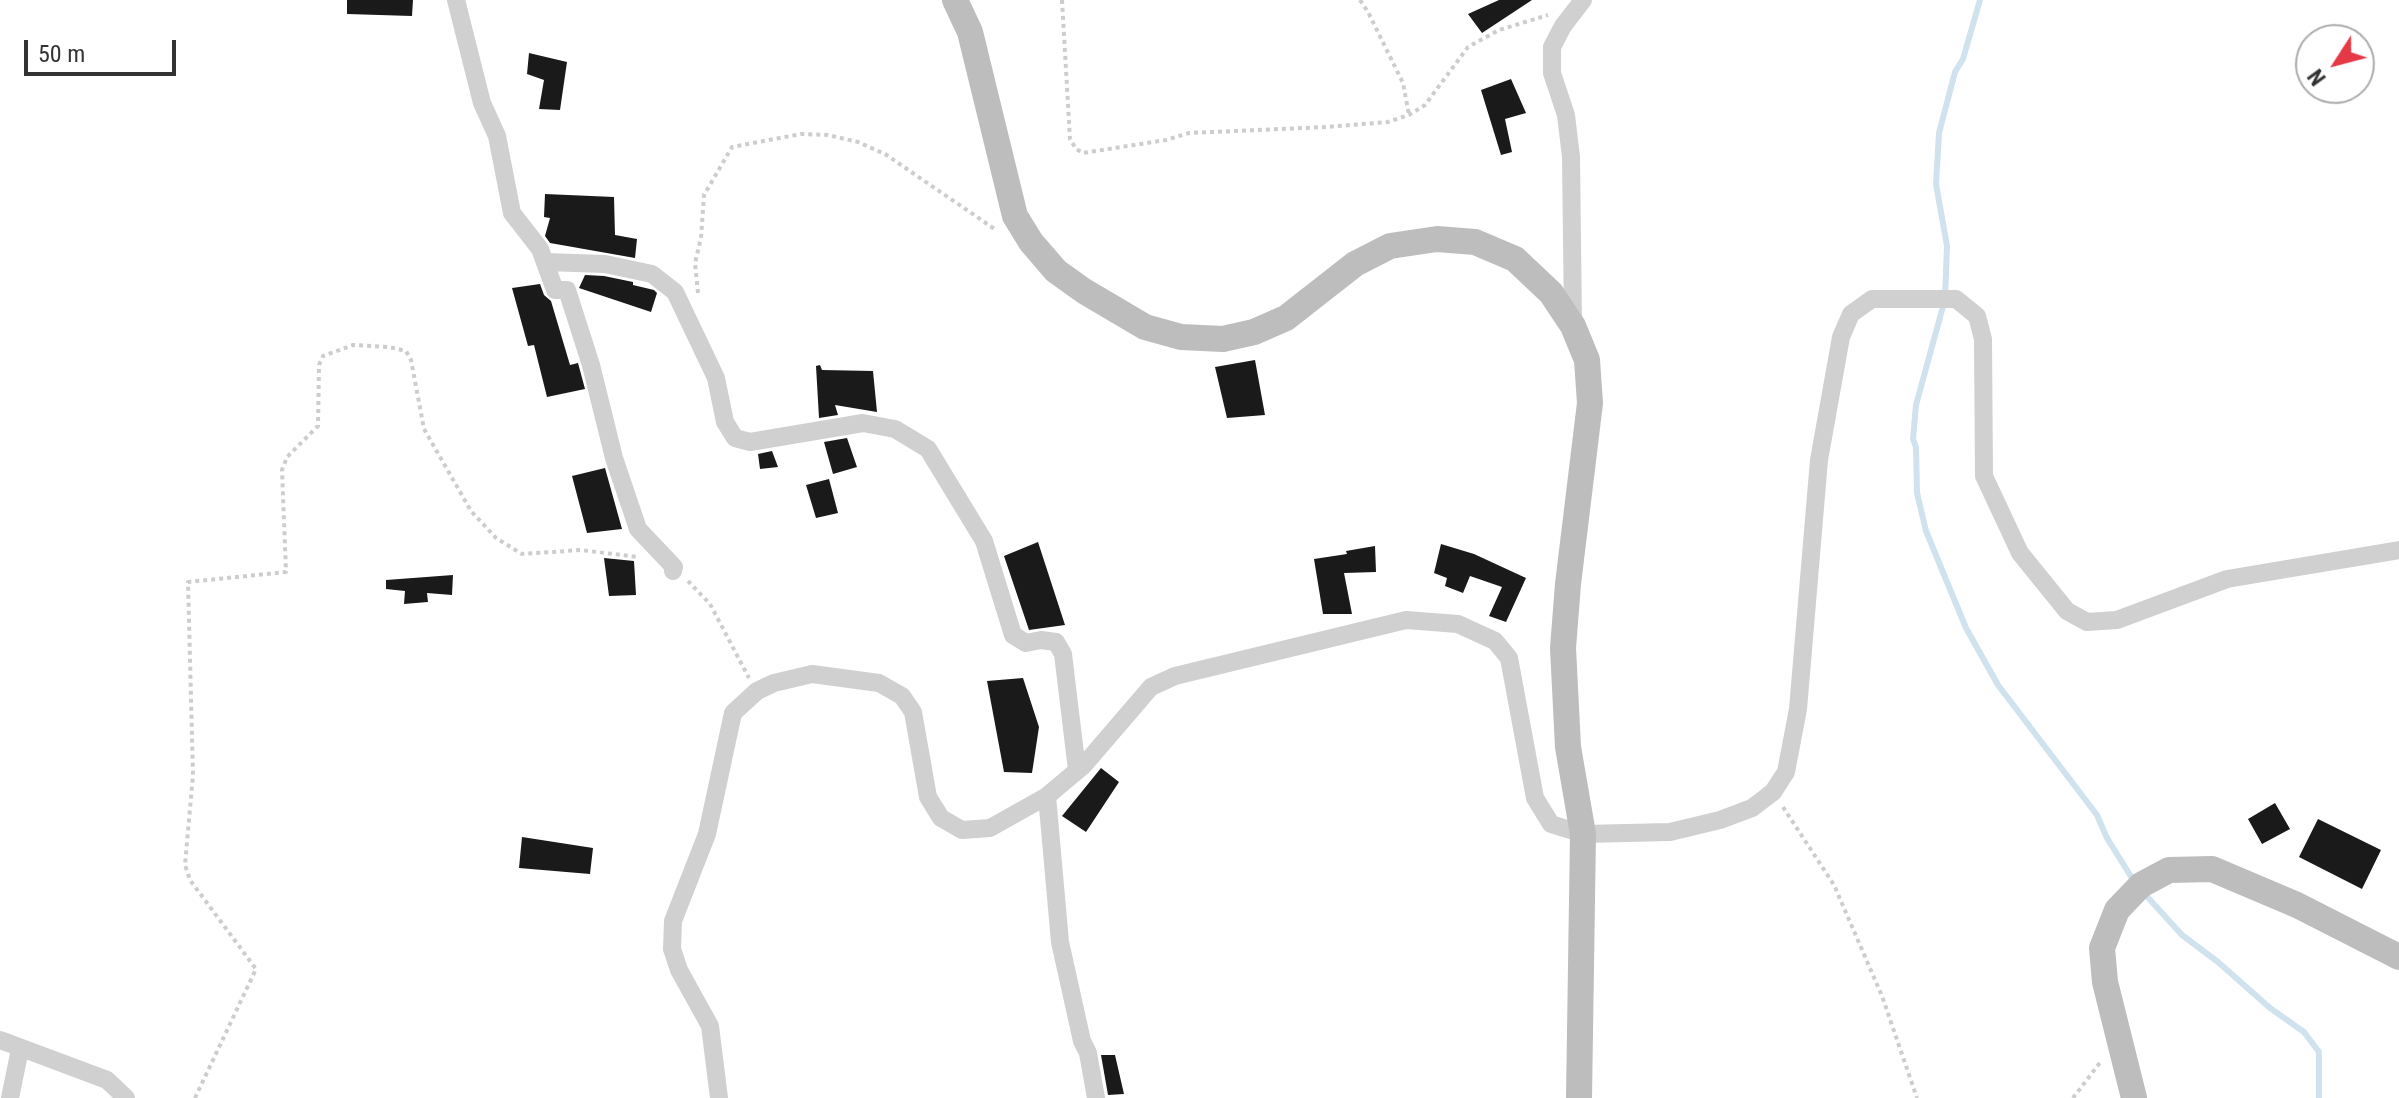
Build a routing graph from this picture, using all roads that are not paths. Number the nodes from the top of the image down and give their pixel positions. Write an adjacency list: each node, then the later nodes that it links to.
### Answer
1 (456, 0): 4 (street)
2 (955, 0): 5 (street)
3 (1583, 0): 5 (street)
4 (545, 262): 7 (street); 8 (street)
5 (1573, 326): 10 (street)
6 (2399, 550): 10 (street)
7 (673, 571)
8 (1077, 770): 9 (street); 10 (street)
9 (1047, 796): 16 (street); 17 (street)
10 (1583, 834): 18 (street)
11 (2399, 957): 19 (street)
12 (0, 1040): 13 (street)
13 (20, 1049): 14 (street); 15 (street)
14 (10, 1098)
15 (126, 1098)
16 (719, 1098)
17 (1096, 1098)
18 (1579, 1098)
19 (2134, 1098)

